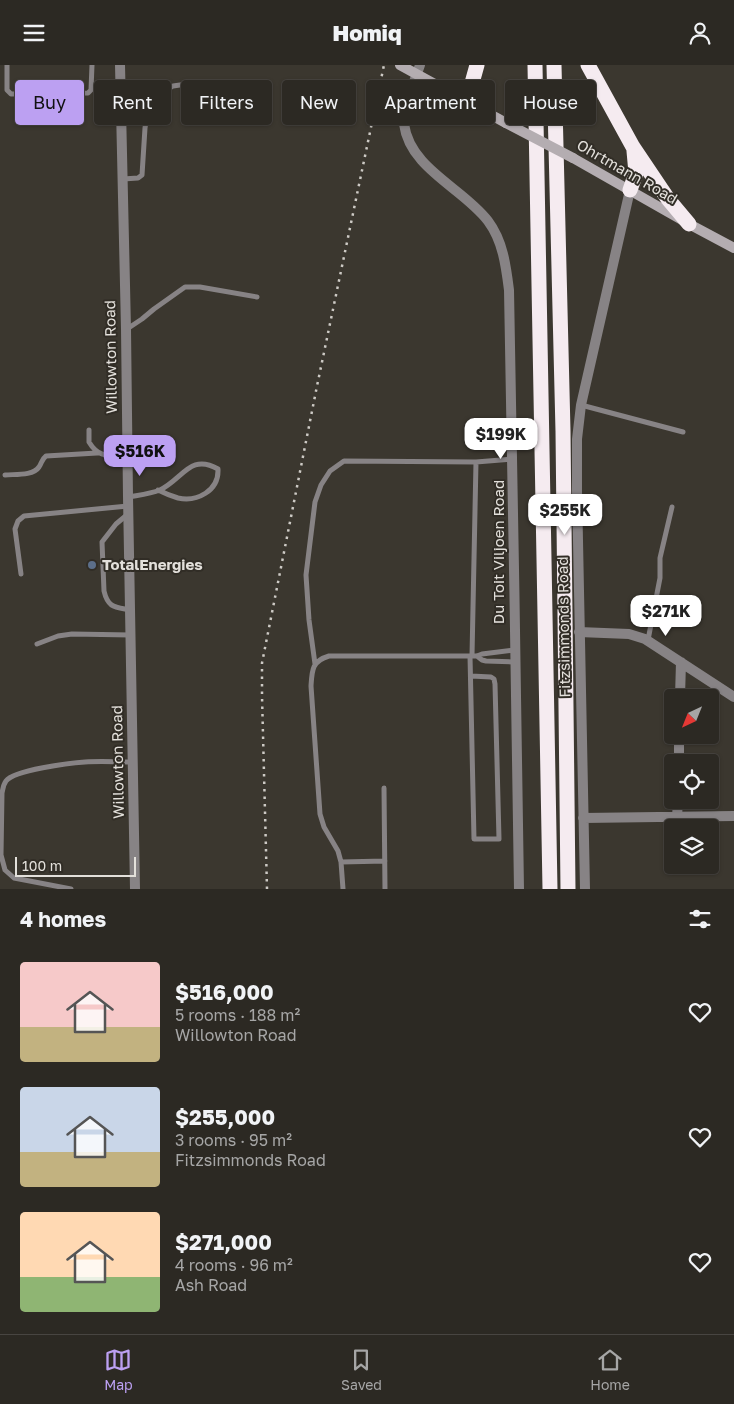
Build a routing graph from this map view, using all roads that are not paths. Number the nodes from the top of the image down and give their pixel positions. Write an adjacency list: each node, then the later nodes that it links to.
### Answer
1 (7, 65): 2 (lane)
2 (92, 65)
3 (120, 65): 10 (street, Willowton Road)
4 (400, 65): 9 (main road, Ohrtmann Road)
5 (477, 65): 12 (highway)
6 (535, 65): 61 (highway)
7 (554, 65): 62 (highway)
8 (588, 65): 16 (highway)
9 (418, 70): 11 (main road, Ohrtmann Road); 28 (street, Du Toit Viljoen Road)
10 (120, 80)
11 (434, 80)
12 (473, 80)
13 (495, 117): 18 (main road, Ohrtmann Road, bridge)
14 (121, 125): 17 (street, Willowton Road)
15 (145, 125): 17 (lane)
16 (633, 147): 18 (highway); 19 (highway)
17 (123, 179): 22 (street, Willowton Road)
18 (630, 191): 19 (main road, Ohrtmann Road); 23 (street, Fitzsimmonds Road)
19 (689, 224): 20 (main road, Ohrtmann Road)
20 (734, 248)
21 (257, 297): 22 (lane)
22 (126, 329): 27 (street, Willowton Road)
23 (581, 405): 25 (lane); 36 (street, Fitzsimmonds Road)
24 (90, 430): 26 (lane)
25 (683, 432)
26 (97, 453): 27 (lane); 30 (lane)
27 (128, 455): 32 (street, Willowton Road)
28 (514, 459): 29 (lane); 40 (street, Du Toit Viljoen Road)
29 (476, 462): 41 (lane); 44 (lane)
30 (5, 475)
31 (158, 490): 31 (lane); 32 (lane)
32 (128, 506): 34 (lane); 35 (street, Willowton Road); 35 (lane)
33 (672, 507): 38 (lane)
34 (21, 575)
35 (131, 610): 37 (street, Willowton Road)
36 (579, 632): 38 (street); 53 (street, Fitzsimmonds Road)
37 (131, 635): 39 (lane); 48 (street, Willowton Road)
38 (648, 641): 43 (street)
39 (37, 644)
40 (515, 650): 41 (lane); 42 (street, Du Toit Viljoen Road)
41 (473, 656): 42 (lane); 44 (lane); 45 (lane)
42 (515, 662): 60 (street, Du Toit Viljoen Road)
43 (681, 662): 46 (street); 47 (street)
44 (315, 664): 55 (lane)
45 (471, 676): 45 (lane)
46 (680, 689)
47 (734, 697)
48 (133, 762): 56 (lane); 57 (street, Willowton Road)
49 (384, 788): 54 (lane)
50 (677, 809): 52 (street)
51 (734, 816): 52 (street)
52 (677, 817): 53 (street)
53 (583, 818): 63 (street, Fitzsimmonds Road)
54 (385, 861): 55 (lane); 59 (lane)
55 (341, 862): 58 (lane)
56 (71, 889)
57 (135, 889)
58 (343, 889)
59 (385, 889)
60 (519, 889)
61 (550, 889)
62 (568, 889)
63 (584, 889)

